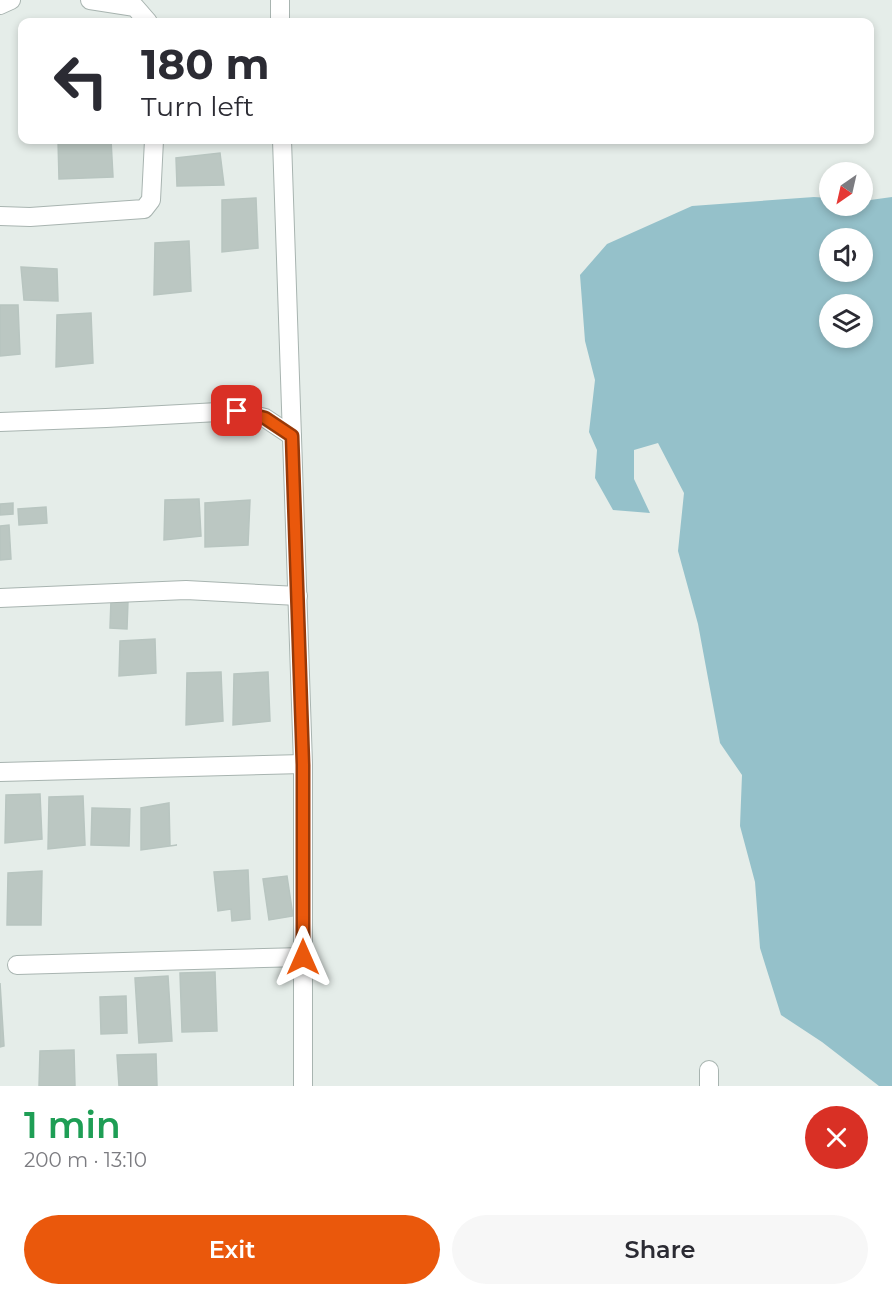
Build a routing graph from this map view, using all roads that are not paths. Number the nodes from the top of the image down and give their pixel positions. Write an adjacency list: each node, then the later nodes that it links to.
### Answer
1 (11, 0): 4 (street)
2 (90, 0): 5 (street)
3 (280, 0): 6 (street)
4 (0, 4)
5 (146, 18)
6 (280, 18)
7 (154, 144): 9 (street)
8 (282, 144): 11 (street)
9 (0, 216)
10 (0, 422): 11 (street)
11 (292, 436): 12 (street)
12 (298, 596): 13 (street); 14 (street)
13 (0, 598)
14 (303, 765): 15 (street); 16 (street)
15 (0, 772)
16 (303, 957): 17 (street); 18 (street)
17 (17, 965)
18 (303, 1086)

